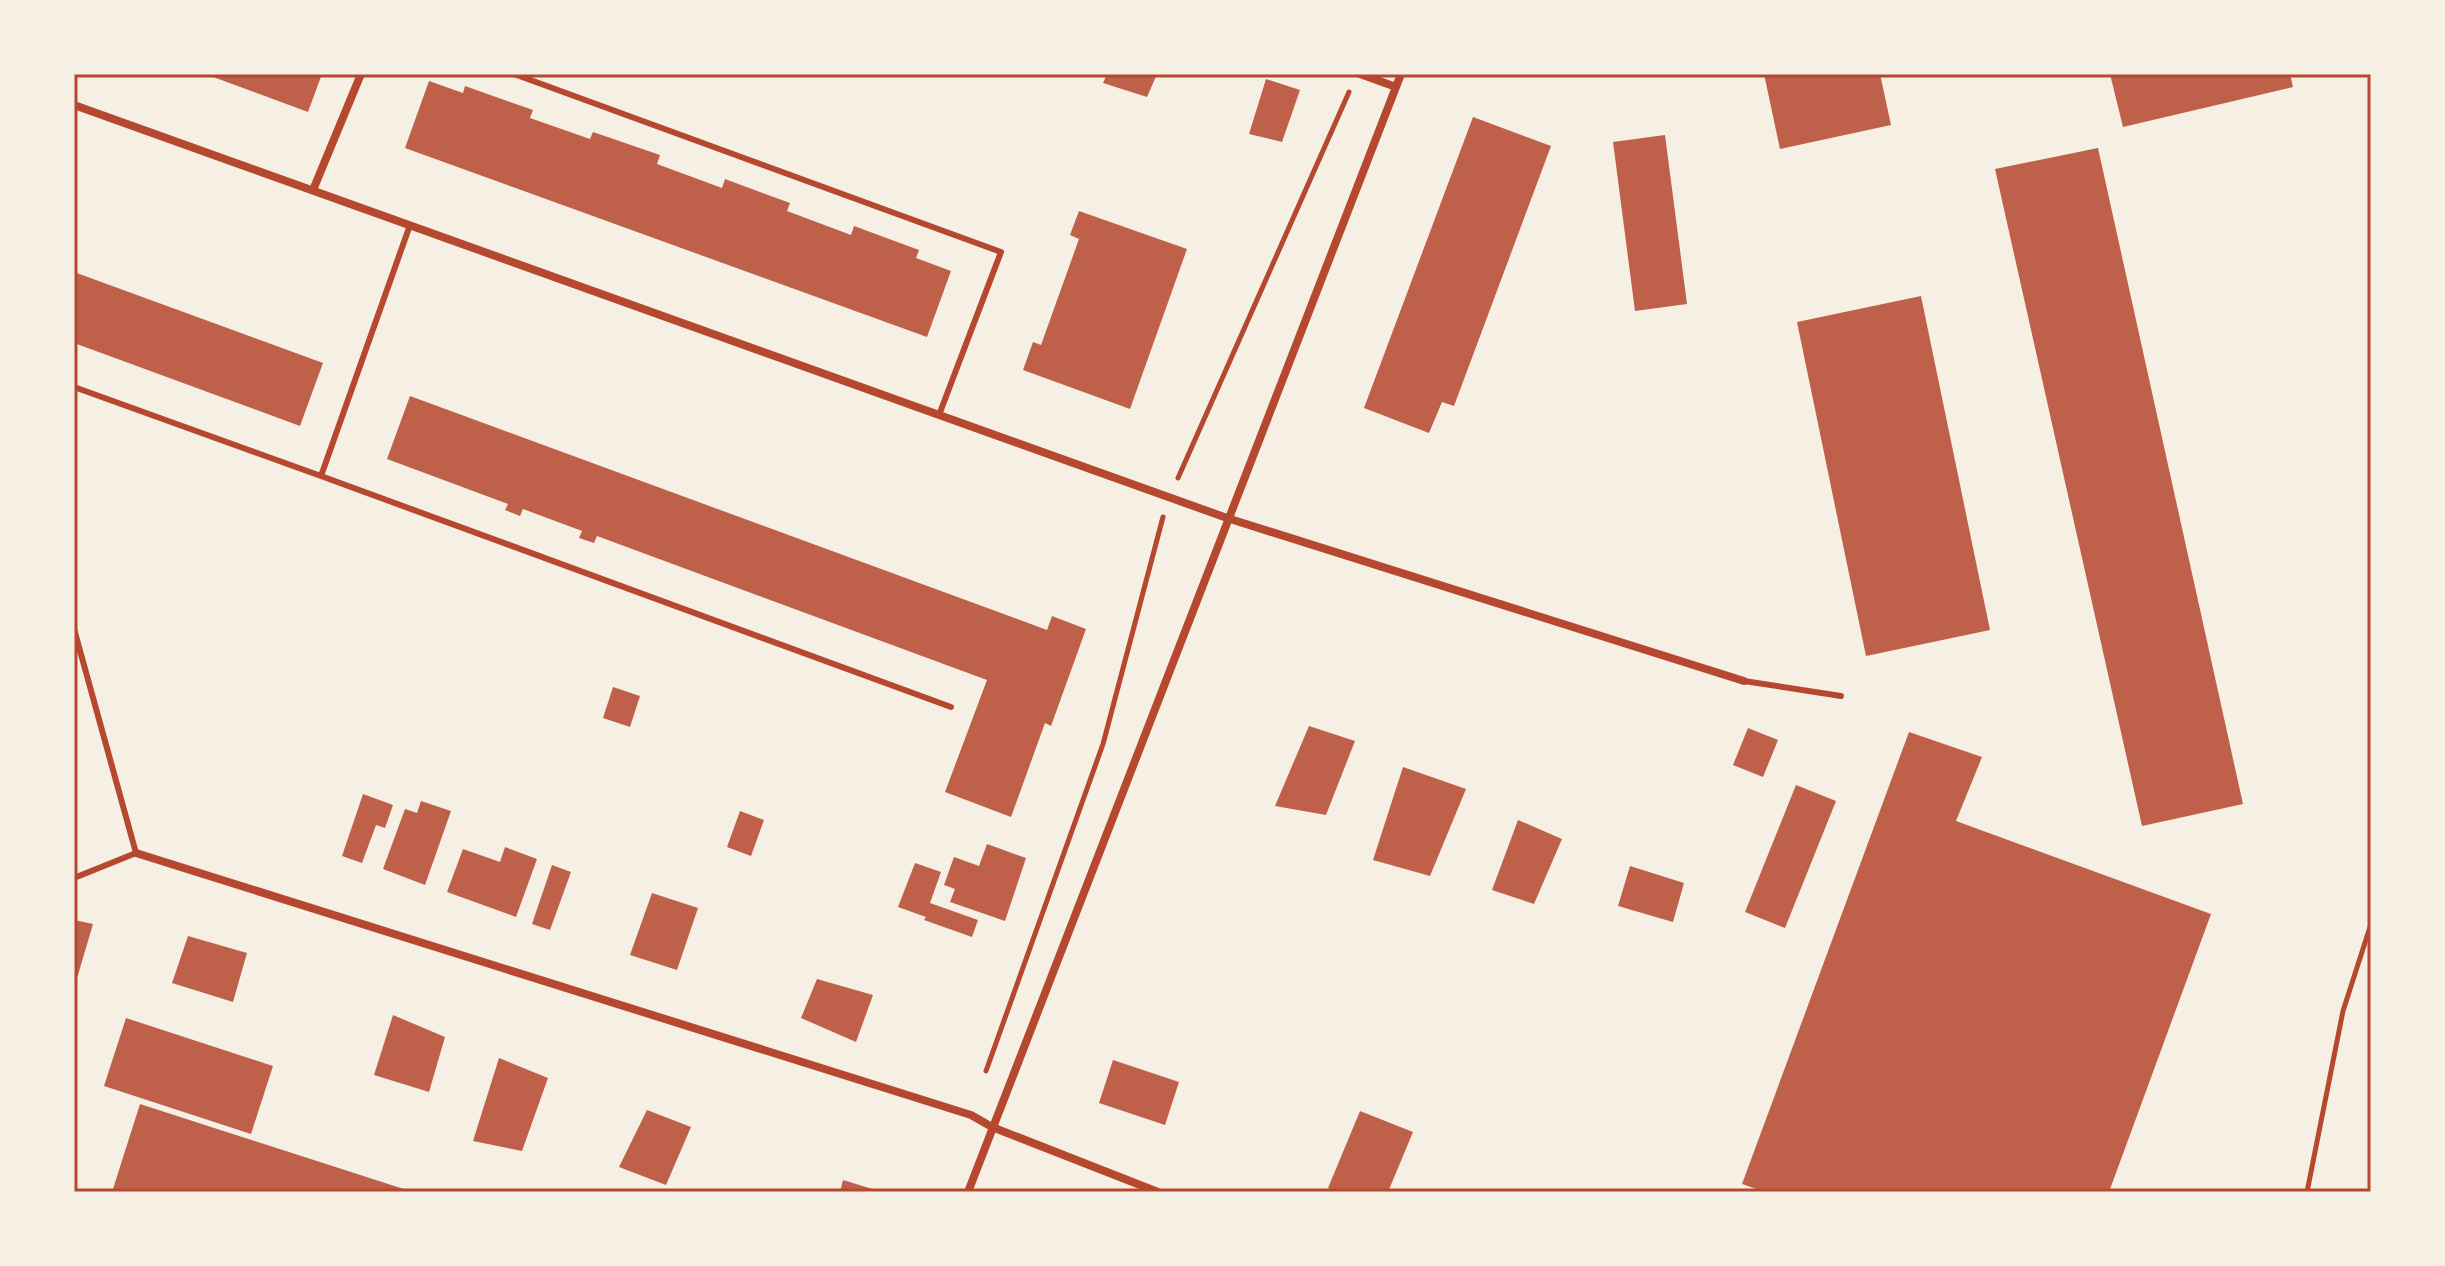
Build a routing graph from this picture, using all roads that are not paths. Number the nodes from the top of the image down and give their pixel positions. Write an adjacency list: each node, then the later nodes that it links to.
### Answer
1 (361, 74): 7 (street)
2 (514, 74): 10 (lane)
3 (1360, 74): 5 (street)
4 (1401, 74): 5 (street)
5 (1396, 87): 12 (street)
6 (74, 105): 7 (street)
7 (313, 190): 8 (street)
8 (410, 225): 10 (street); 11 (lane)
9 (74, 387): 11 (lane)
10 (939, 415): 12 (street)
11 (321, 476): 16 (lane)
12 (1227, 518): 14 (street); 19 (street)
13 (74, 629): 17 (lane)
14 (1744, 681): 15 (lane)
15 (1841, 696)
16 (951, 707)
17 (136, 853): 18 (lane); 19 (street)
18 (74, 878)
19 (992, 1127): 20 (street); 21 (street)
20 (968, 1192)
21 (1158, 1192)

